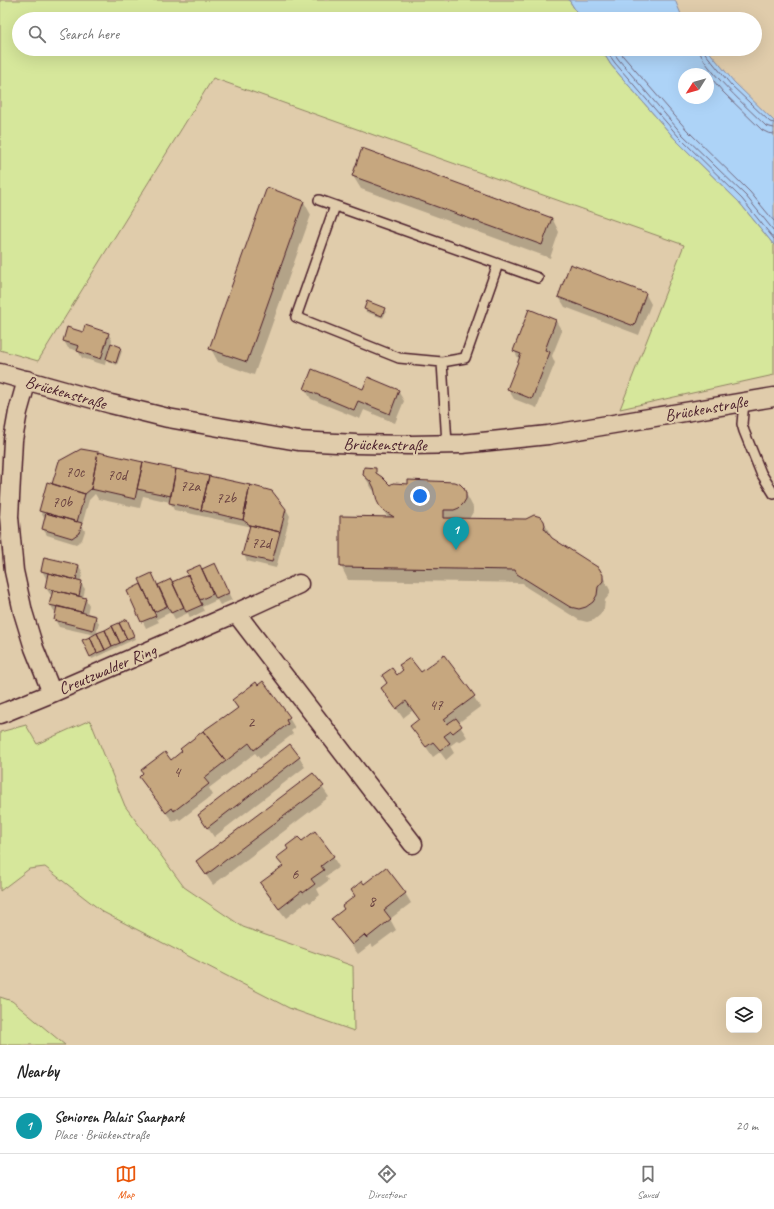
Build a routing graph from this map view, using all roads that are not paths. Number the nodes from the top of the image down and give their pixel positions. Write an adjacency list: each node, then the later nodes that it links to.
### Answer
1 (319, 200): 2 (lane)
2 (335, 206): 3 (lane); 5 (lane)
3 (498, 264): 4 (lane); 5 (lane)
4 (538, 278)
5 (442, 362): 10 (lane)
6 (0, 373): 7 (street, Brückenstraße)
7 (27, 380): 10 (street, Brückenstraße); 14 (street, Creutzwalder Ring)
8 (774, 397): 9 (street, Brückenstraße)
9 (744, 402): 10 (street, Brückenstraße); 11 (lane)
10 (447, 444)
11 (774, 494)
12 (299, 584): 13 (street, Creutzwalder Ring)
13 (236, 613): 14 (street, Creutzwalder Ring); 16 (street)
14 (52, 693): 15 (street)
15 (0, 714)
16 (414, 844)

